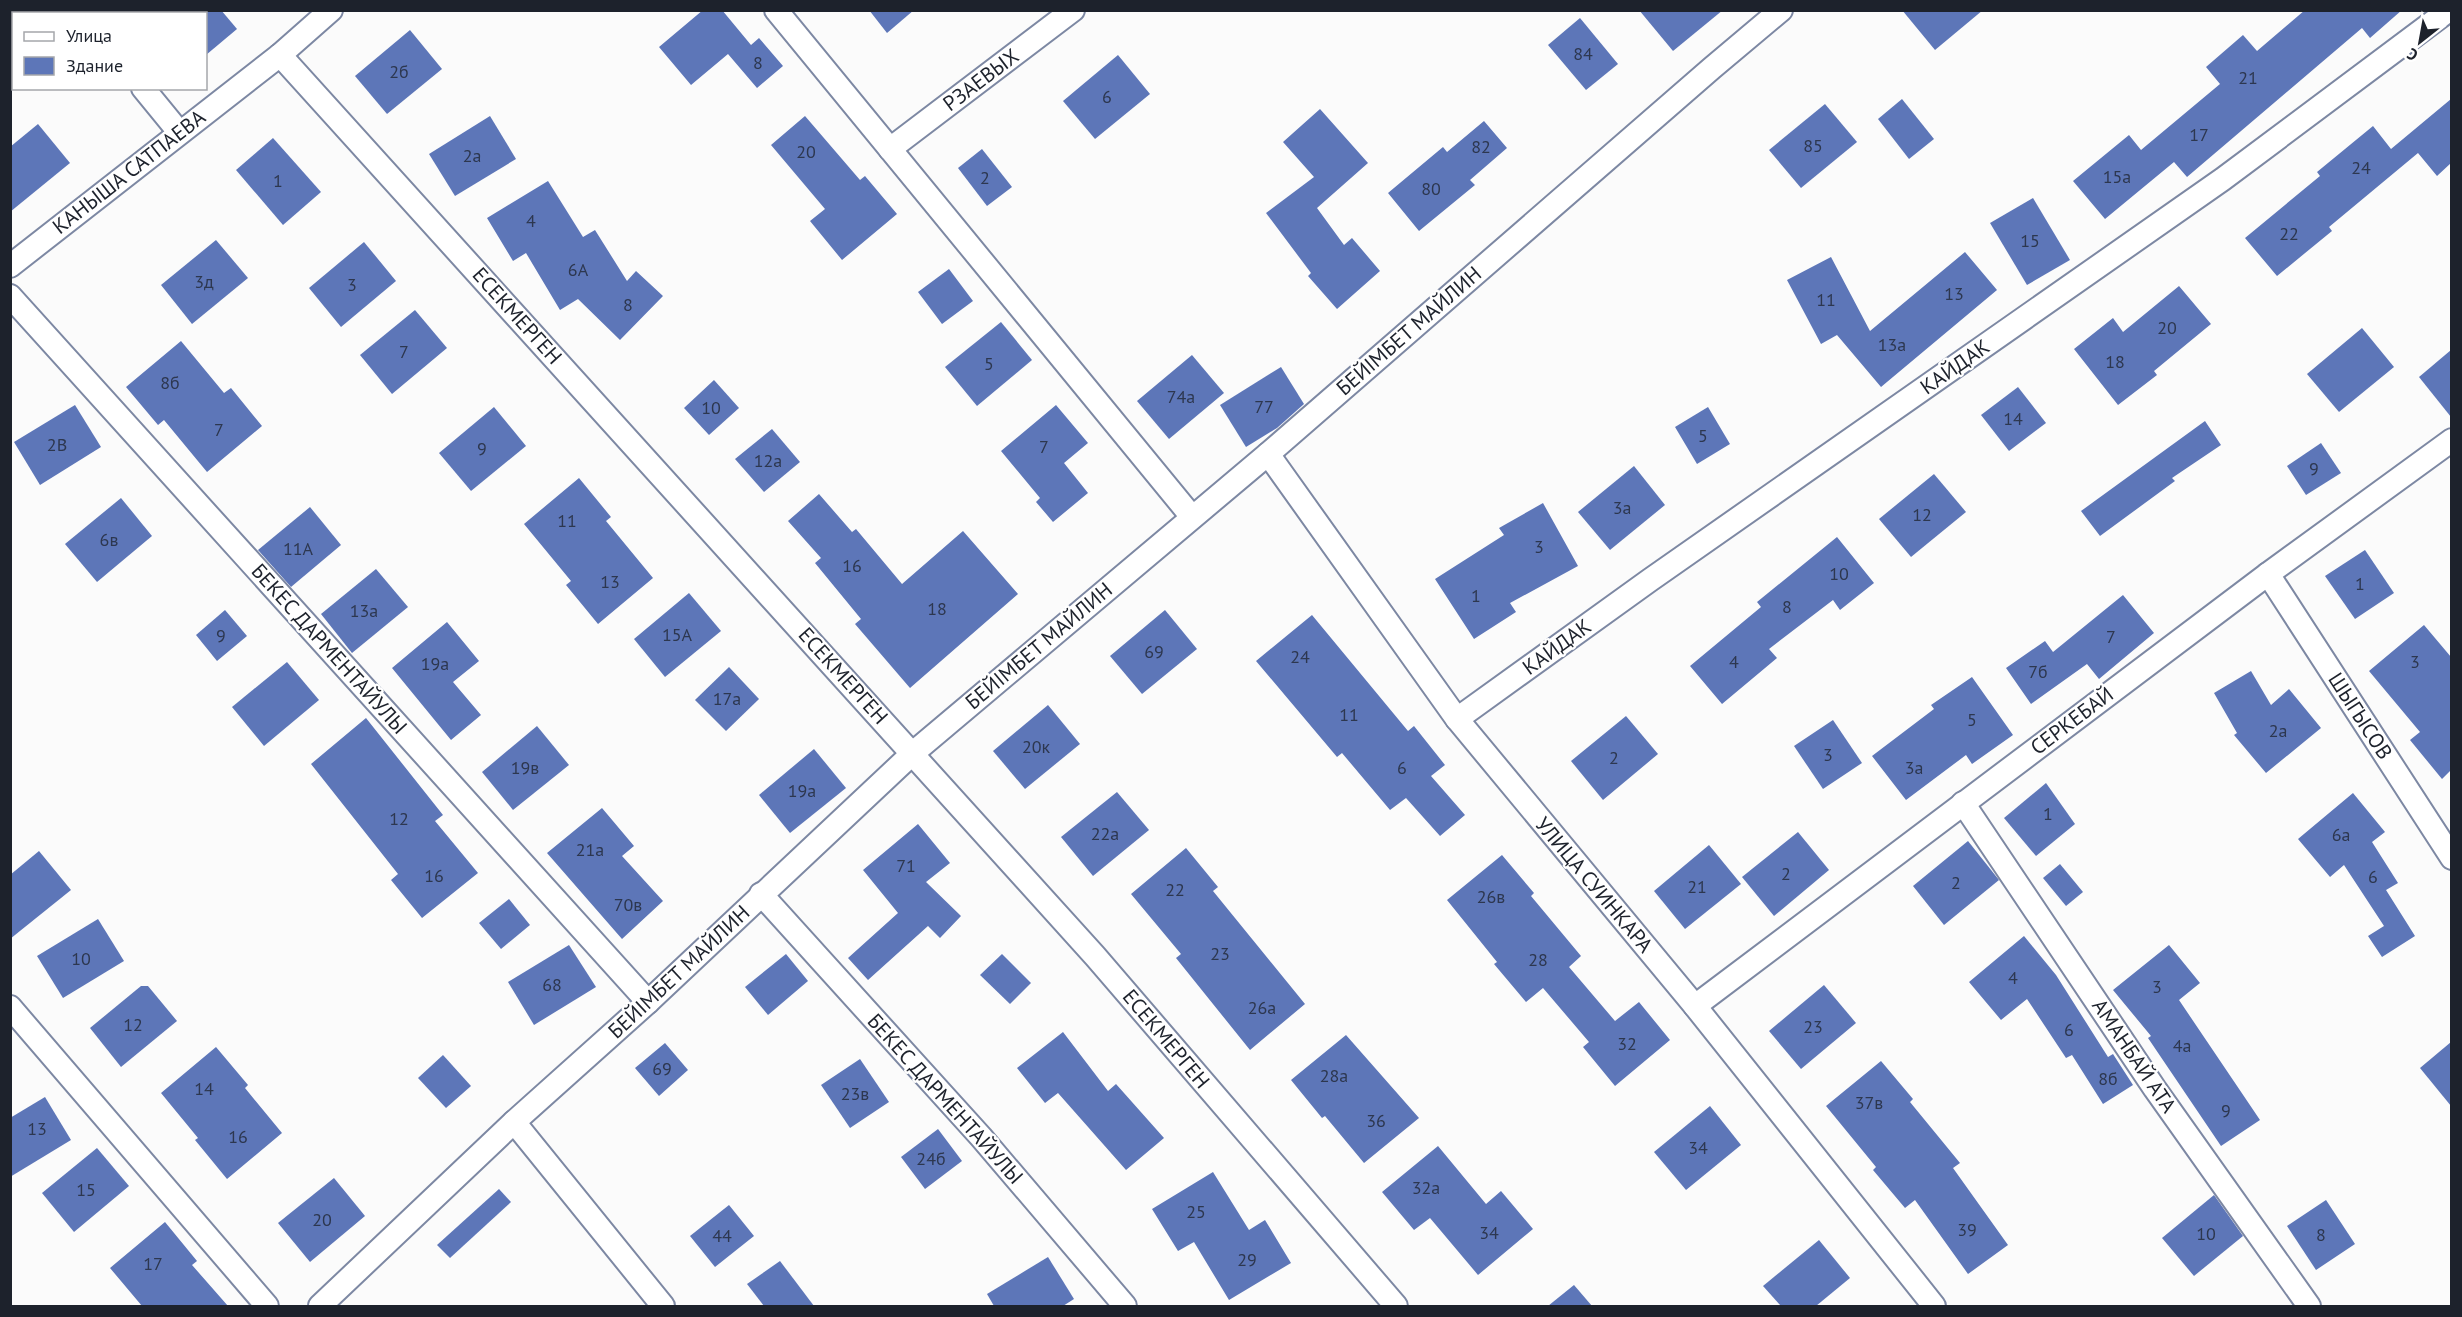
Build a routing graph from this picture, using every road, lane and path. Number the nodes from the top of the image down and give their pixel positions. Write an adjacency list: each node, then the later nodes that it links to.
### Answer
1 (331, 10): 6 (street, КАНЫША САТПАЕВА)
2 (776, 10): 9 (street)
3 (1073, 10): 9 (street, РЗАЕВЫХ)
4 (1781, 10): 13 (street, БЕЙІМБЕТ МАЙЛИН)
5 (2449, 10): 16 (street, КАЙДАК)
6 (280, 55): 8 (street, КАНЫША САТПАЕВА); 17 (street, EСЕКМЕРГЕН)
7 (145, 90): 8 (street)
8 (179, 132): 10 (street, КАНЫША САТПАЕВА)
9 (890, 149): 14 (street)
10 (10, 266)
11 (10, 296): 21 (street, БЕКЕС ДАРМЕНТАЙУЛЫ)
12 (2451, 440): 15 (street, СЕРКЕБАЙ)
13 (1268, 454): 14 (street, БЕЙІМБЕТ МАЙЛИН); 16 (street, УЛИЦА СУИНКАРА)
14 (1192, 517): 17 (street, БЕЙІМБЕТ МАЙЛИН)
15 (2268, 574): 18 (street, СЕРКЕБАЙ); 19 (street, ШЫГЫСОВ)
16 (1457, 719): 22 (street, УЛИЦА СУИНКАРА)
17 (913, 753): 20 (street, БЕЙІМБЕТ МАЙЛИН); 29 (street, EСЕКМЕРГЕН)
18 (1963, 803): 22 (street, СЕРКЕБАЙ); 31 (street, АМАНБАЙ АТА)
19 (2451, 858)
20 (761, 894): 21 (street, БЕЙІМБЕТ МАЙЛИН); 28 (street, БЕКЕС ДАРМЕНТАЙУЛЫ)
21 (648, 1002): 24 (street, БЕЙІМБЕТ МАЙЛИН)
22 (1695, 1006): 30 (street, УЛИЦА СУИНКАРА)
23 (10, 1007): 25 (street)
24 (514, 1122): 26 (street, БЕЙІМБЕТ МАЙЛИН); 27 (street)
25 (267, 1306)
26 (320, 1306)
27 (663, 1306)
28 (1125, 1306)
29 (1396, 1306)
30 (1934, 1306)
31 (2309, 1306)

